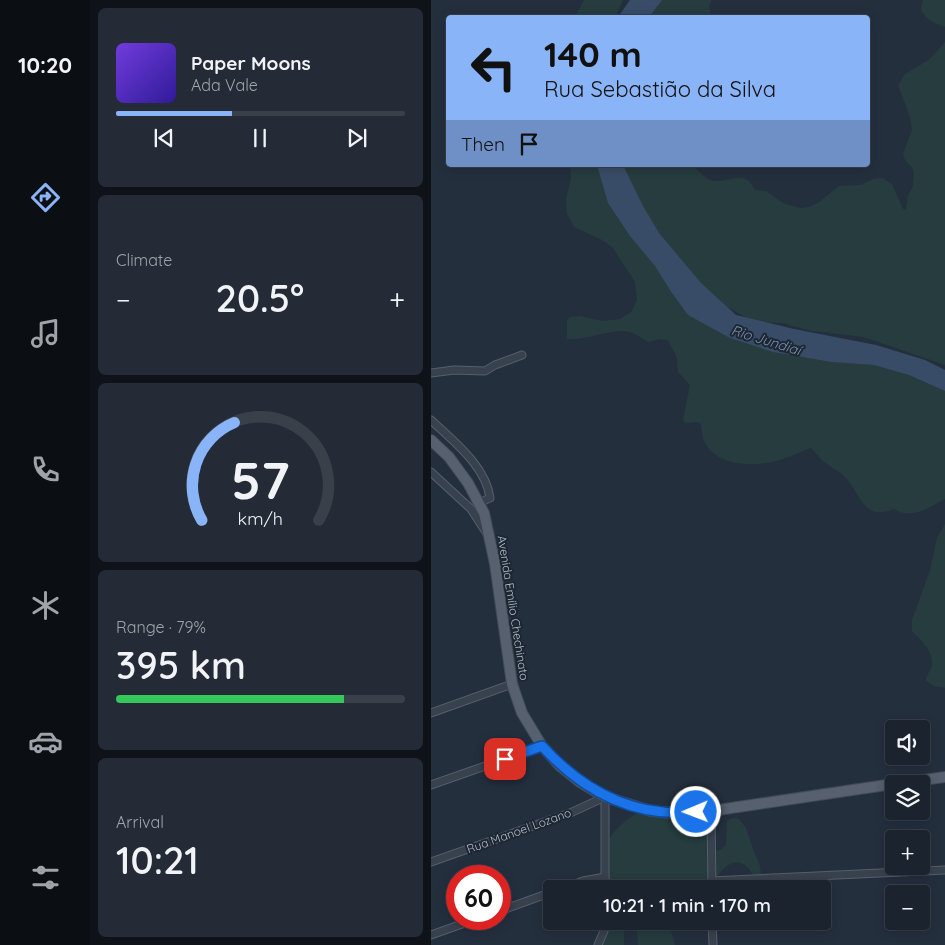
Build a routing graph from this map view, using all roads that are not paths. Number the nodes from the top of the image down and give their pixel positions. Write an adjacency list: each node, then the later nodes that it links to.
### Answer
1 (522, 355): 2 (street)
2 (431, 373)
3 (431, 420): 6 (street)
4 (431, 440): 6 (main road, Avenida Emílio Chechinato)
5 (432, 474): 7 (street)
6 (479, 503): 7 (main road, Avenida Emílio Chechinato)
7 (490, 538): 8 (main road, Avenida Emílio Chechinato)
8 (512, 684): 9 (street); 10 (main road, Avenida Emílio Chechinato)
9 (431, 713)
10 (542, 746): 13 (street); 15 (main road, Avenida Emílio Chechinato)
11 (945, 777): 12 (main road, Avenida Emílio Chechinato)
12 (930, 779)
13 (431, 785)
14 (885, 785): 16 (main road, Avenida Emílio Chechinato)
15 (605, 797): 16 (main road, Avenida Emílio Chechinato); 17 (street, Rua Manoel Lozano); 19 (street)
16 (711, 811): 21 (street)
17 (431, 862)
18 (945, 870): 22 (street)
19 (605, 877): 20 (street)
20 (588, 880)
21 (711, 880)
22 (789, 880)
23 (543, 895): 24 (street)
24 (511, 906)
25 (446, 930): 28 (street)
26 (604, 930): 29 (street)
27 (713, 930): 30 (street)
28 (431, 935)
29 (599, 945)
30 (713, 945)

